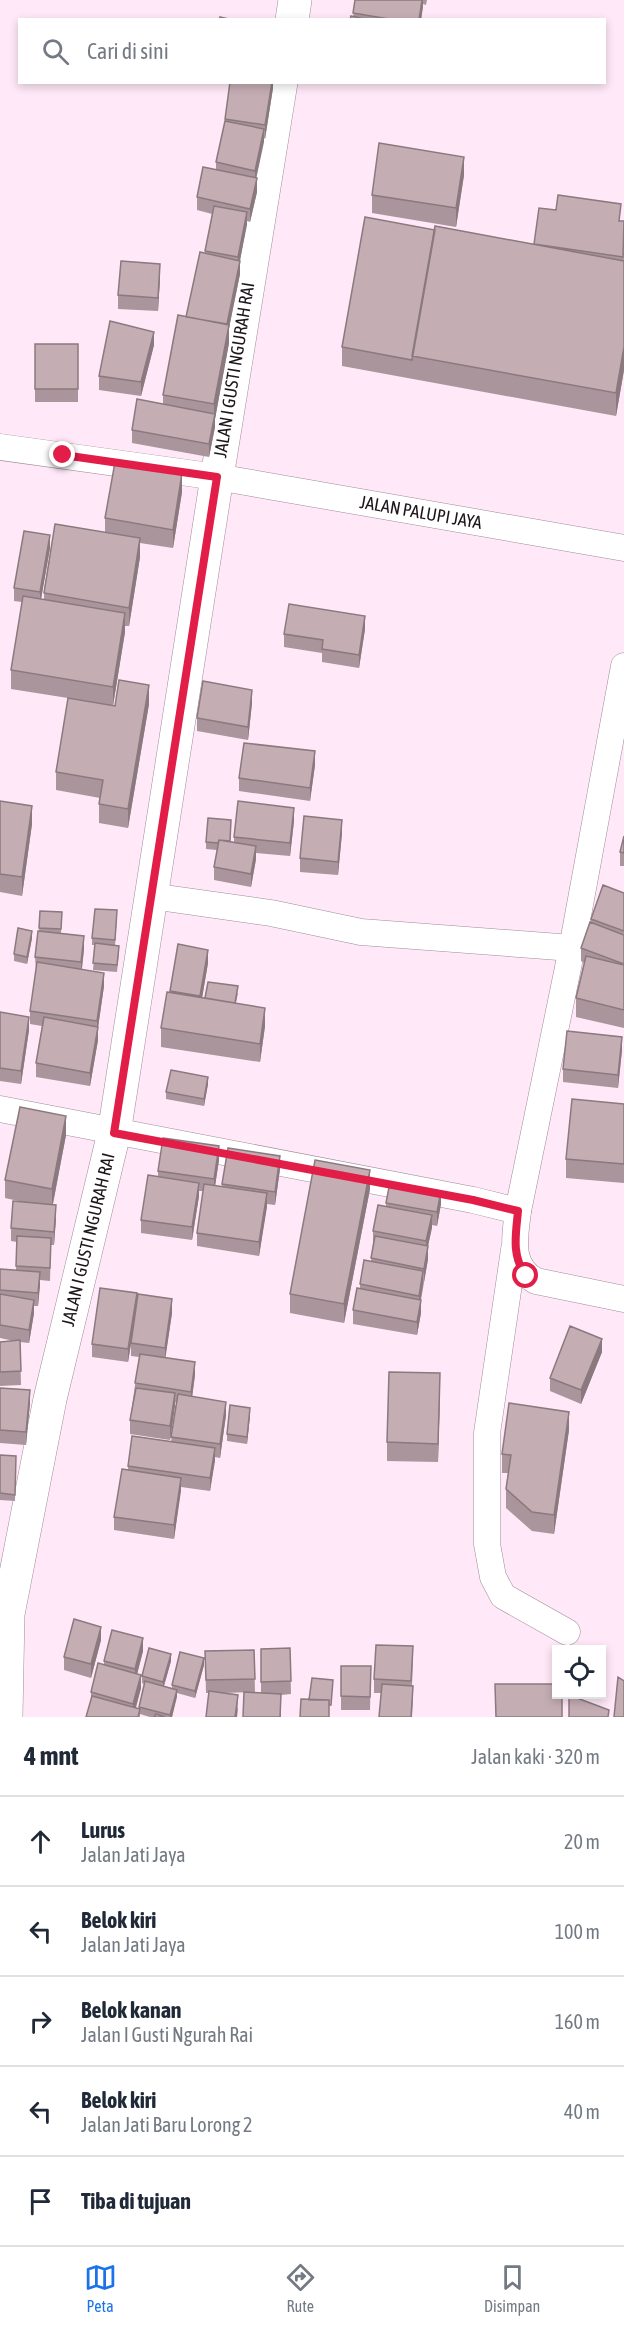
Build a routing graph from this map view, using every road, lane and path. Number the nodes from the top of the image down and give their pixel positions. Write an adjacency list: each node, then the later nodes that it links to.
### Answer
1 (295, 0): 2 (main road)
2 (291, 18)
3 (281, 84): 5 (main road, JALAN I GUSTI NGURAH RAI)
4 (0, 447): 5 (street, JALAN PALUPI JAYA)
5 (217, 477): 6 (street, JALAN PALUPI JAYA); 8 (main road, JALAN I GUSTI NGURAH RAI)
6 (624, 548)
7 (624, 666): 9 (street)
8 (152, 896): 9 (street); 11 (main road, JALAN I GUSTI NGURAH RAI)
9 (572, 948): 12 (street)
10 (0, 1109): 11 (street)
11 (114, 1133): 12 (street); 15 (main road, JALAN I GUSTI NGURAH RAI)
12 (518, 1211): 13 (street)
13 (514, 1246): 14 (street); 16 (street)
14 (624, 1299)
15 (4, 1620): 17 (main road, JALAN I GUSTI NGURAH RAI)
16 (567, 1632)
17 (6, 1717)

